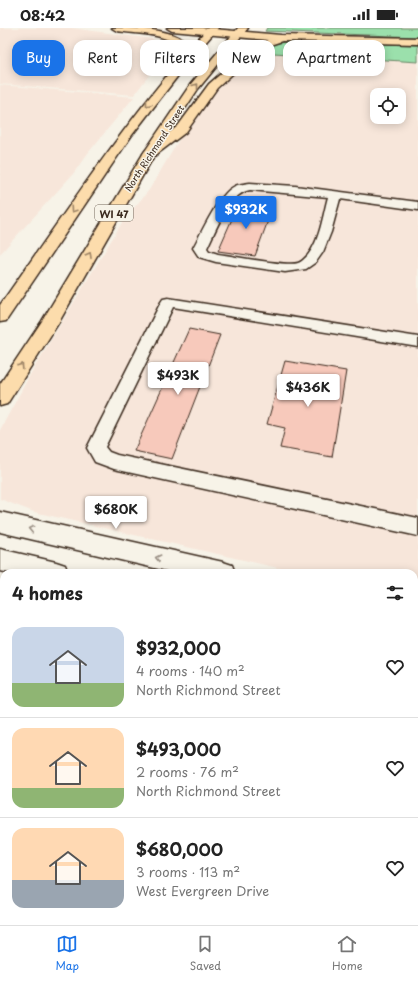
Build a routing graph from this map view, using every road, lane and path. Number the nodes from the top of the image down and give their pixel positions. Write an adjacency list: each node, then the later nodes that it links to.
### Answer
1 (117, 28): 6 (main road)
2 (172, 28): 3 (main road)
3 (211, 30): 4 (main road); 7 (main road, WI 47)
4 (241, 31): 5 (main road); 10 (main road, North Richmond Street / WI 47, one-way to 4)
5 (281, 38): 8 (main road); 10 (main road)
6 (176, 40)
7 (202, 40)
8 (418, 41)
9 (171, 76): 13 (main road, WI 47, one-way to 13)
10 (149, 154): 15 (main road, North Richmond Street / WI 47, one-way to 10)
11 (335, 195): 11 (lane); 12 (lane)
12 (418, 206)
13 (0, 317)
14 (418, 342): 17 (lane)
15 (0, 398)
16 (0, 522): 20 (street, one-way to 16)
17 (418, 527)
18 (0, 560): 19 (street)
19 (39, 569)
20 (206, 569)

